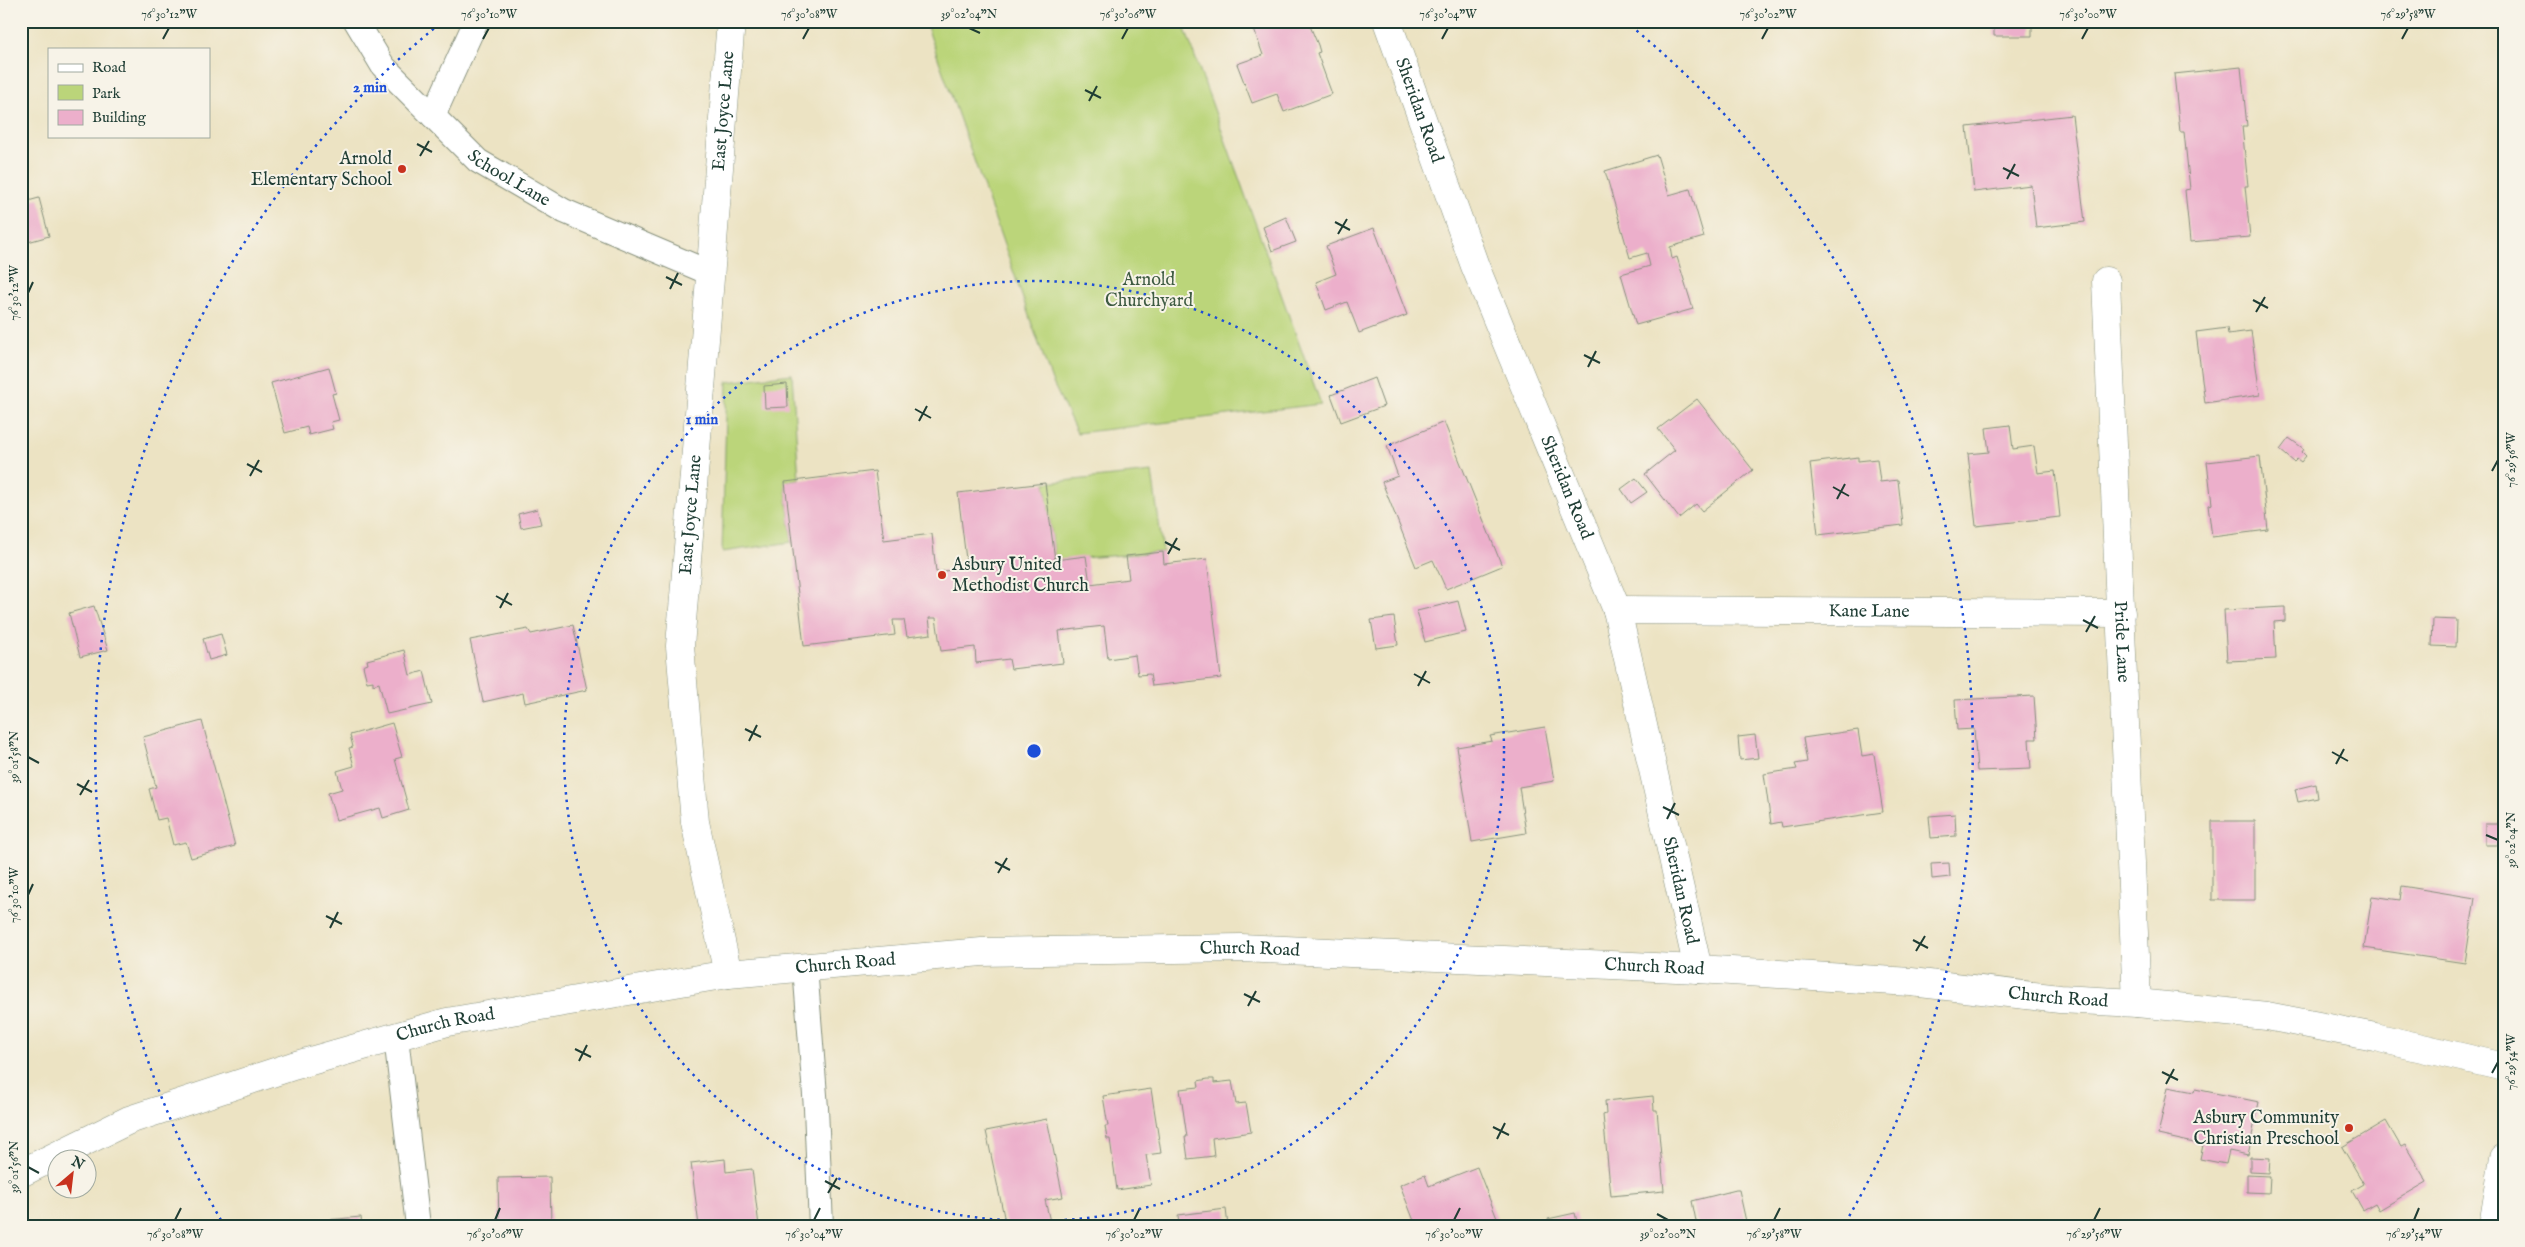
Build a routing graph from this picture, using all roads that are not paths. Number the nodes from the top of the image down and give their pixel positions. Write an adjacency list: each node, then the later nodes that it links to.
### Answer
1 (356, 21): 5 (lane, School Lane)
2 (476, 21): 5 (lane)
3 (731, 21): 6 (street, East Joyce Lane)
4 (1387, 21): 8 (street, Sheridan Road)
5 (432, 116): 6 (lane, School Lane)
6 (710, 273): 12 (street, East Joyce Lane)
7 (2106, 281): 9 (street, Pride Lane)
8 (1617, 610): 9 (street, Kane Lane); 11 (street, Sheridan Road)
9 (2121, 612): 13 (street, Pride Lane)
10 (805, 967): 11 (street, Church Road); 12 (street, Church Road); 19 (lane)
11 (1698, 969): 13 (street, Church Road)
12 (728, 974): 14 (street, Church Road)
13 (2137, 1003): 15 (street, Church Road)
14 (396, 1037): 17 (street, Church Road); 18 (lane)
15 (2504, 1067)
16 (2504, 1158): 20 (street)
17 (21, 1174)
18 (418, 1226)
19 (821, 1226)
20 (2493, 1226)

